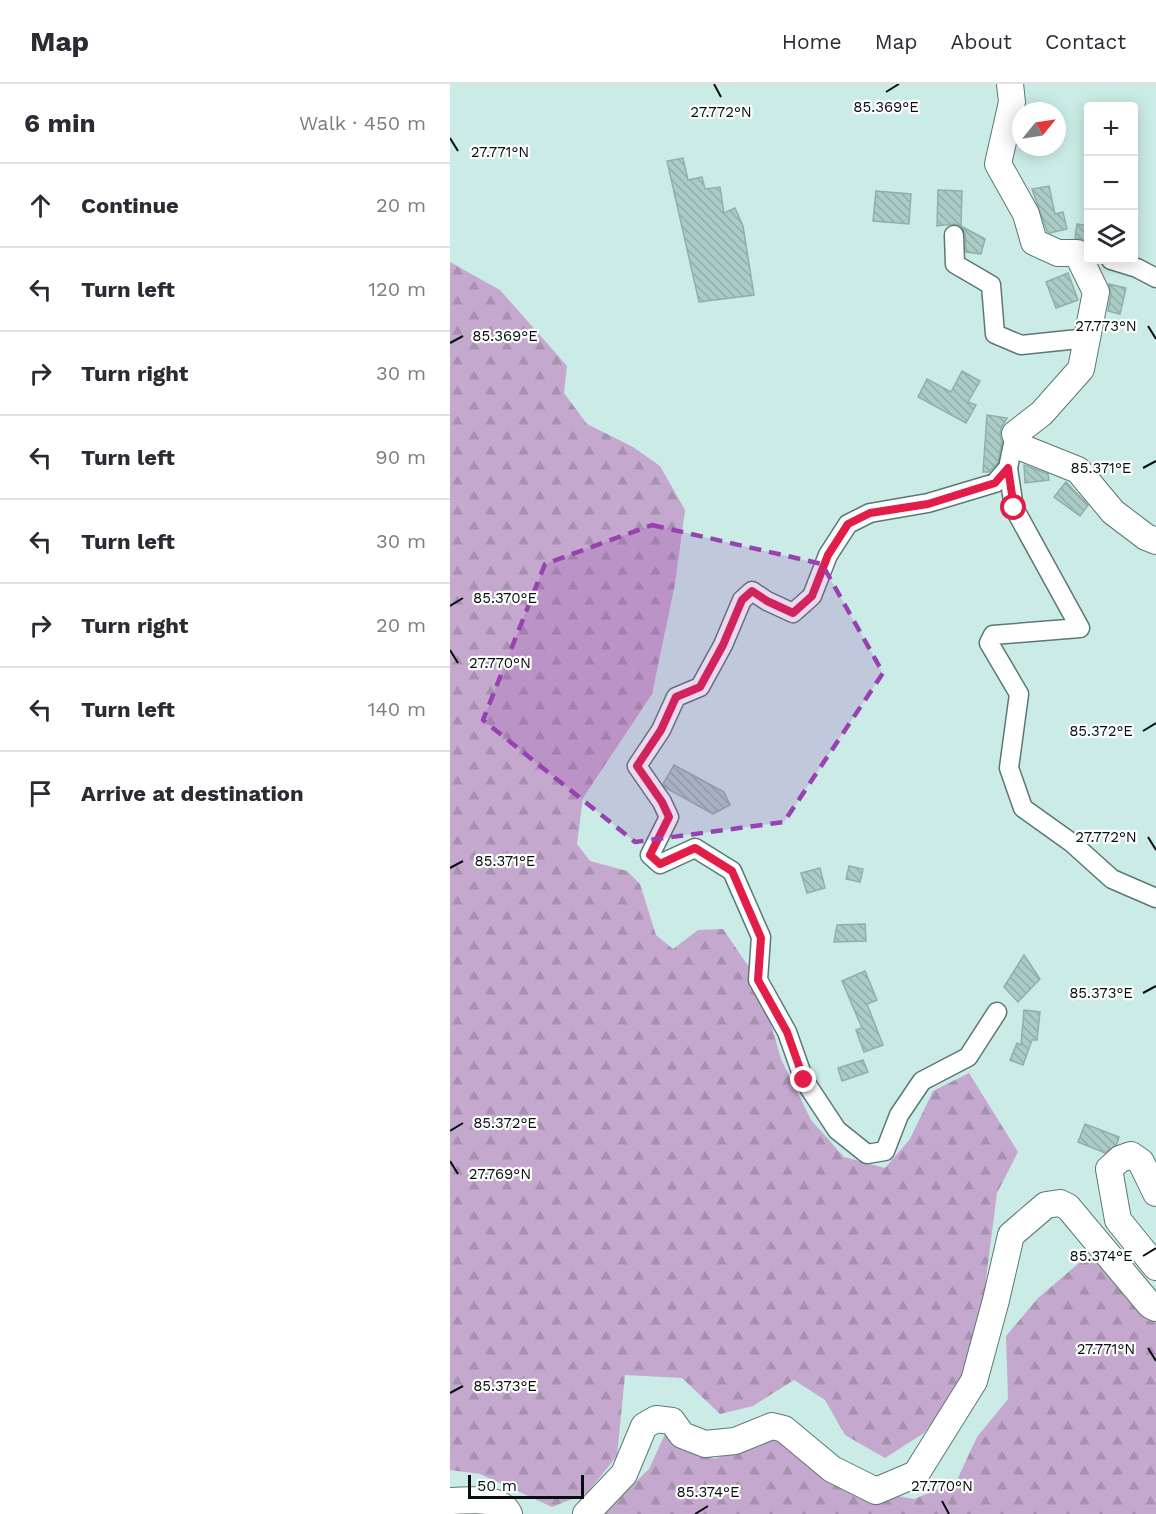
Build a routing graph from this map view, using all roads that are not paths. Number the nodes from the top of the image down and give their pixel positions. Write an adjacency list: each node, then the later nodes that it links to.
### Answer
1 (1010, 84): 3 (street)
2 (954, 235): 6 (street)
3 (1083, 253): 6 (street)
4 (1124, 264): 5 (street)
5 (1156, 278)
6 (1088, 338): 7 (street)
7 (1015, 434): 8 (street); 9 (street)
8 (1008, 468): 10 (street); 11 (street)
9 (1156, 541)
10 (1156, 898)
11 (997, 1012)
12 (1156, 1193): 13 (street)
13 (1156, 1267)
14 (1156, 1308): 17 (street)
15 (450, 1501): 16 (street)
16 (509, 1514)
17 (586, 1514)

